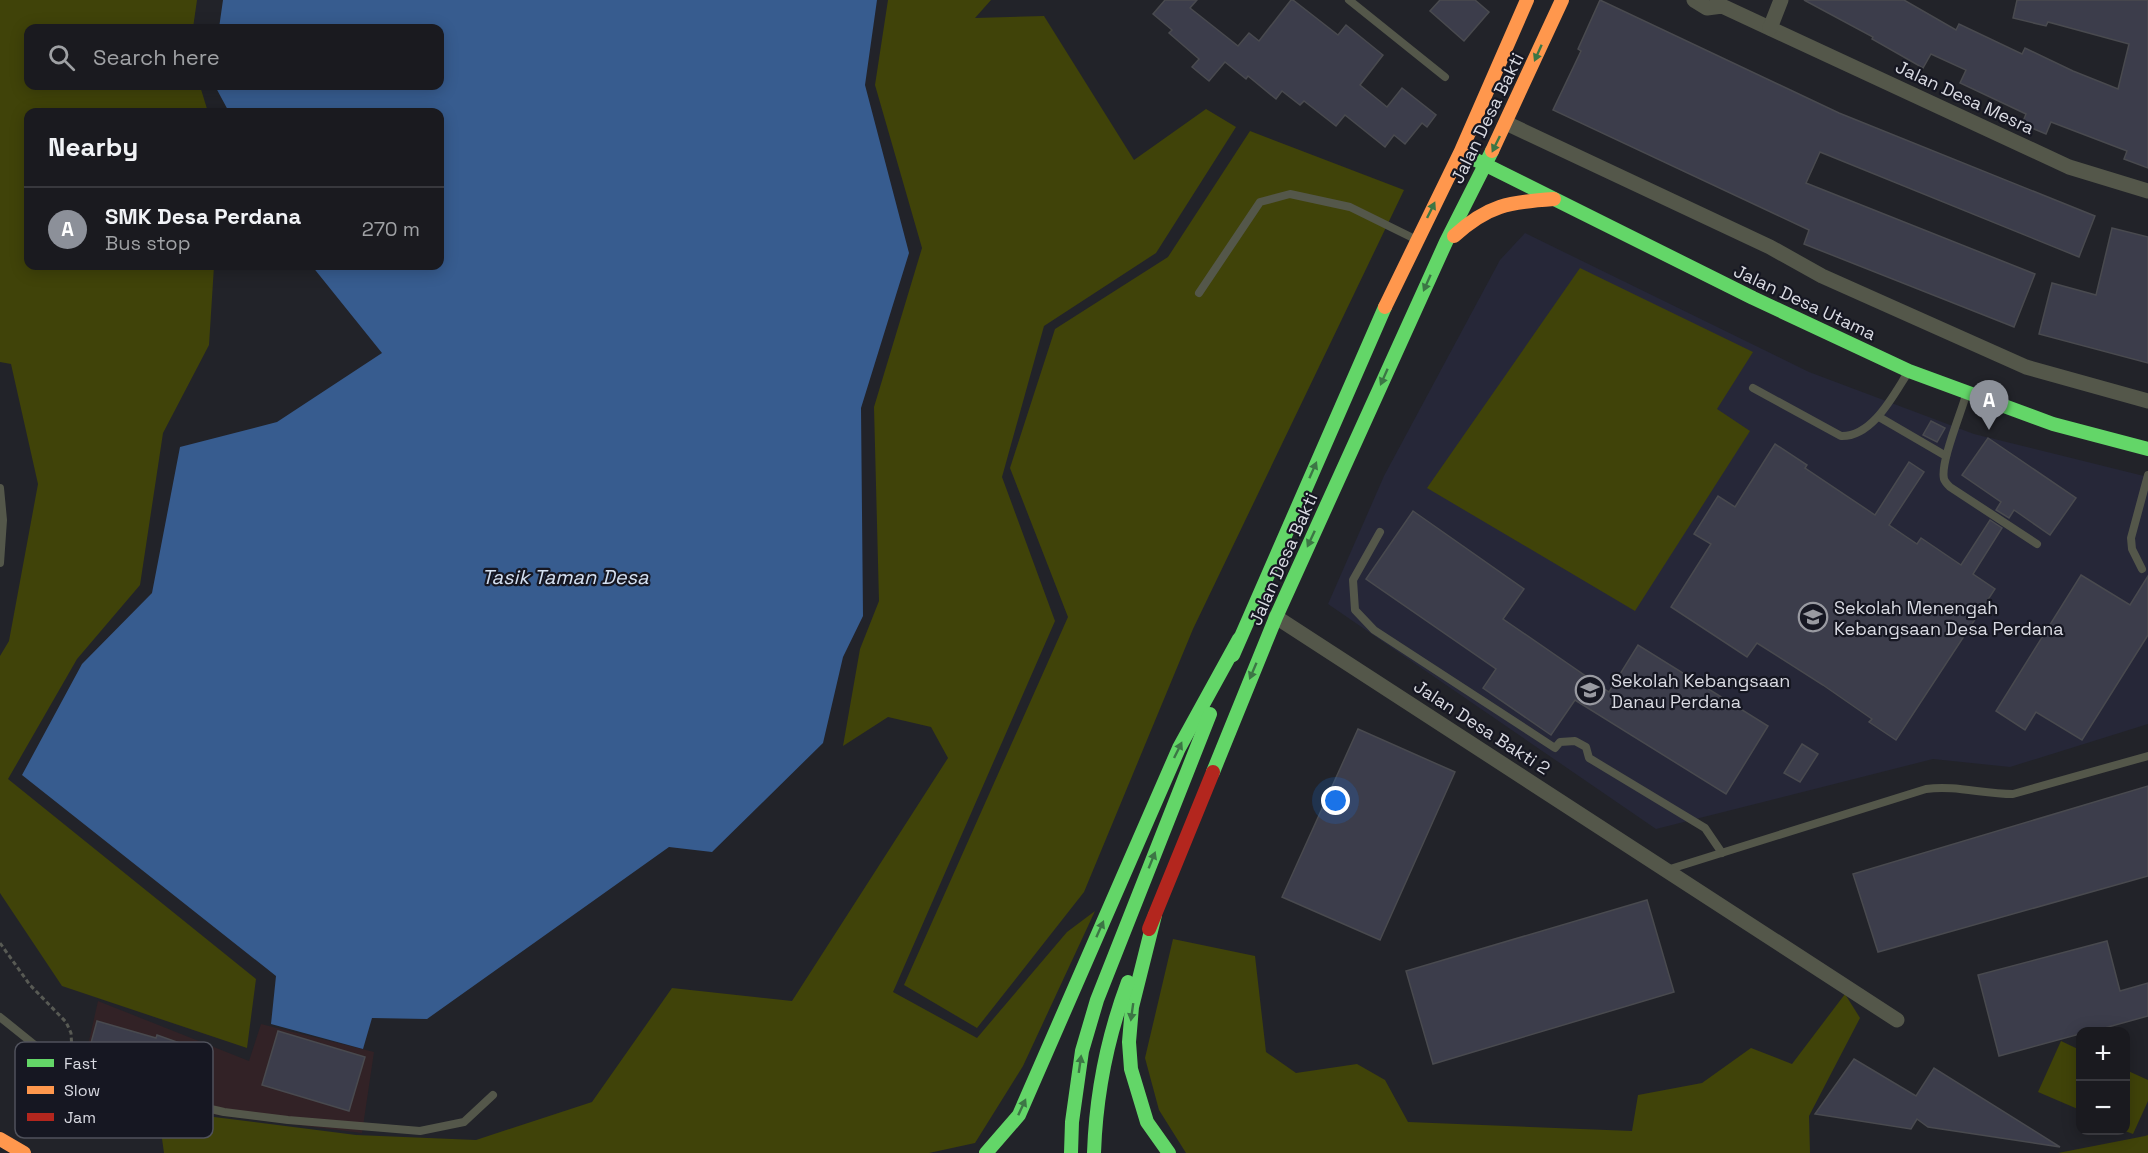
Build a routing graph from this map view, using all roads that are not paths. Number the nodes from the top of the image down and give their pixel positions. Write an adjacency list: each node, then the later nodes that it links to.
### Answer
1 (1349, 0): 8 (lane)
2 (1527, 0): 10 (main road, Jalan Desa Bakti)
3 (1562, 0): 9 (main road, Jalan Desa Bakti, one-way to 9)
4 (1694, 0): 6 (street, Jalan Desa Mesra)
5 (1781, 0): 7 (street)
6 (1720, 3): 7 (street, Jalan Desa Mesra)
7 (1770, 28): 12 (street, Jalan Desa Mesra)
8 (1445, 76)
9 (1506, 123): 11 (main road, Jalan Desa Bakti, one-way to 11); 20 (street)
10 (1461, 151): 11 (main road, Jalan Desa Utama); 14 (main road, Jalan Desa Bakti, one-way to 10)
11 (1486, 165): 13 (main road, Jalan Desa Utama); 15 (main road, Jalan Desa Bakti)
12 (2148, 191)
13 (1554, 199): 15 (main road); 17 (main road, Jalan Desa Utama)
14 (1417, 239): 16 (lane); 31 (main road, Jalan Desa Bakti, one-way to 14)
15 (1446, 242): 30 (main road, Jalan Desa Bakti, one-way to 30)
16 (1199, 293)
17 (1909, 371): 19 (main road, Jalan Desa Utama); 21 (lane)
18 (1753, 388): 21 (lane)
19 (1966, 393): 22 (main road, Jalan Desa Utama); 23 (lane)
20 (2148, 401)
21 (1879, 417): 23 (lane)
22 (2148, 449)
23 (1946, 456): 27 (lane)
24 (2148, 475): 29 (lane)
25 (0, 488): 28 (lane)
26 (1380, 531): 33 (lane)
27 (2037, 544)
28 (0, 563)
29 (2142, 569)
30 (1275, 617): 34 (street, Jalan Desa Bakti 2); 35 (main road, Jalan Desa Bakti, one-way to 35)
31 (1239, 639): 43 (main road, one-way to 31); 44 (main road, Jalan Desa Bakti, one-way to 31)
32 (2148, 756): 33 (lane)
33 (1722, 853): 34 (lane)
34 (1667, 870): 37 (street, Jalan Desa Bakti 2)
35 (1155, 915): 45 (main road, Jalan Desa Bakti); 46 (main road, one-way to 46)
36 (0, 1017): 38 (lane)
37 (1897, 1020)
38 (31, 1042)
39 (493, 1095): 40 (lane)
40 (213, 1109)
41 (0, 1139): 42 (main road)
42 (24, 1153)
43 (986, 1153)
44 (1071, 1153)
45 (1094, 1153)
46 (1169, 1153)

